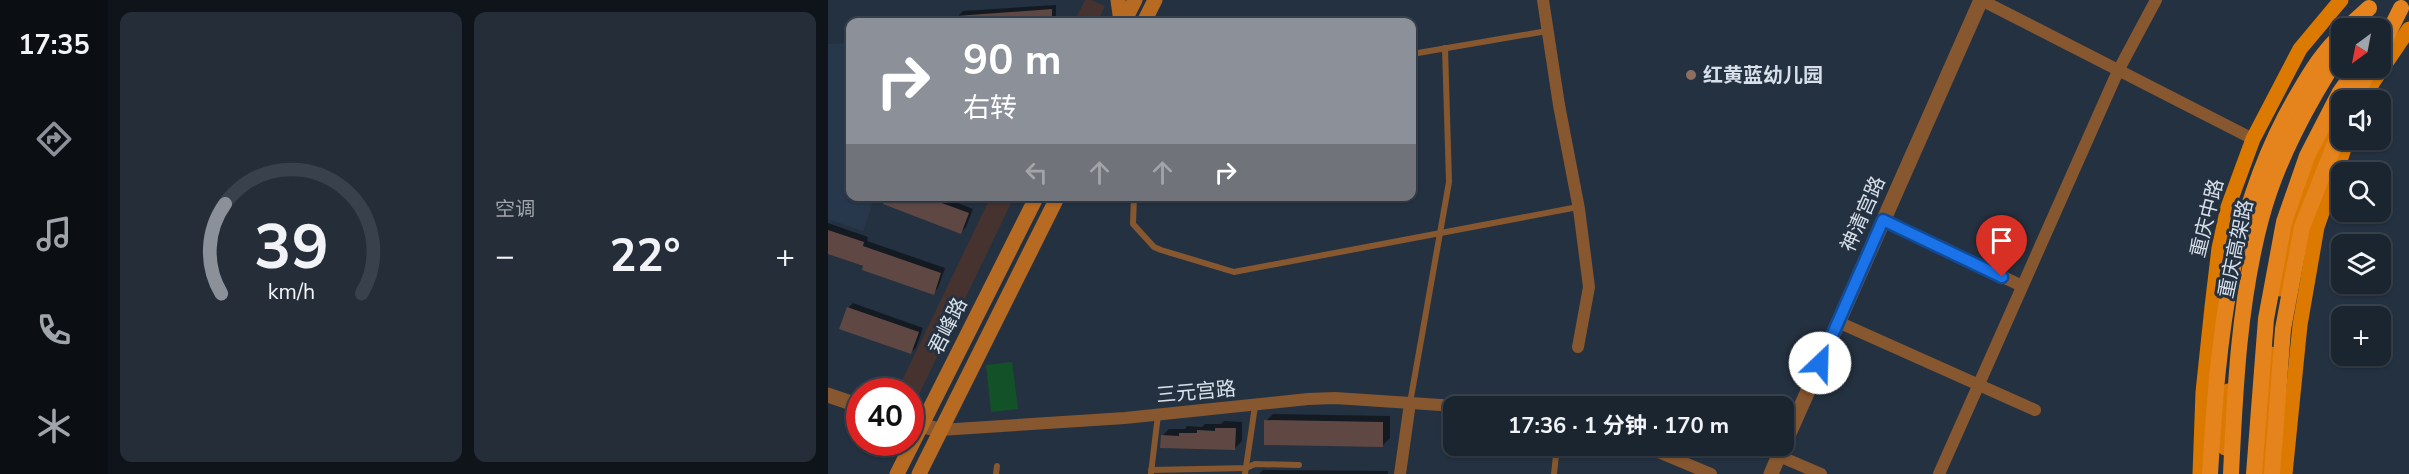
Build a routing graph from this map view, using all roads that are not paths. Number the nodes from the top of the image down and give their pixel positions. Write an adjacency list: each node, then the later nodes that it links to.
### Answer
1 (1118, 0): 10 (main road)
2 (1135, 0): 11 (main road)
3 (1155, 0): 12 (main road)
4 (1543, 0): 18 (street)
5 (1981, 0): 25 (street); 36 (street, 神清宫路)
6 (2156, 0): 25 (street)
7 (2341, 0): 29 (main road, 重庆中路)
8 (2370, 3): 13 (highway, bridge); 14 (highway, bridge)
9 (2406, 5): 15 (highway, bridge); 16 (main road); 19 (highway, bridge)
10 (1122, 18)
11 (1125, 18)
12 (1146, 18)
13 (2357, 18)
14 (2361, 18)
15 (2391, 21)
16 (2391, 28)
17 (2409, 29): 27 (main road)
18 (1547, 31): 21 (lane); 35 (street)
19 (2391, 31)
20 (2331, 44): 72 (highway)
21 (1445, 48): 22 (lane); 37 (lane)
22 (1416, 53)
23 (2331, 58): 73 (main road)
24 (2331, 67): 74 (highway, 重庆高架路)
25 (2118, 71): 29 (street); 38 (street)
26 (2350, 78): 75 (highway, 重庆高架路)
27 (2369, 90)
28 (2331, 128): 76 (main road)
29 (2253, 140): 71 (main road, 重庆中路)
30 (2332, 150): 77 (highway)
31 (2343, 150): 78 (main road)
32 (1034, 201): 47 (main road, 君峰路)
33 (1055, 201): 52 (main road, 君峰路)
34 (1134, 201): 37 (lane)
35 (1578, 207): 37 (lane); 40 (street)
36 (1883, 220): 38 (street); 39 (street, 神清宫路)
37 (1440, 234): 44 (lane)
38 (2022, 286): 41 (street)
39 (1838, 322): 41 (street); 50 (street, 神清宫路)
40 (1578, 347)
41 (1978, 386): 48 (street); 70 (street)
42 (828, 395): 43 (street)
43 (846, 401)
44 (1410, 402): 45 (street, 三元宫路); 46 (street, 三元宫路); 65 (street)
45 (1443, 405)
46 (1255, 406): 49 (street, 三元宫路); 60 (lane)
47 (924, 407)
48 (2035, 410)
49 (1158, 414): 52 (street, 三元宫路); 61 (lane)
50 (1794, 422)
51 (924, 426): 52 (street)
52 (940, 430): 63 (main road, 君峰路)
53 (903, 456): 62 (main road, 君峰路)
54 (1556, 456): 66 (lane)
55 (1668, 456): 67 (street)
56 (1779, 456): 68 (street, 神清宫路)
57 (1793, 456): 69 (street)
58 (1299, 465): 60 (lane)
59 (997, 466): 64 (lane)
60 (1246, 471): 61 (lane)
61 (1151, 472)
62 (897, 474)
63 (919, 474)
64 (996, 474)
65 (1400, 474)
66 (1554, 474)
67 (1711, 474)
68 (1770, 474)
69 (1821, 474)
70 (1939, 474)
71 (2200, 474)
72 (2210, 474)
73 (2224, 474)
74 (2231, 474)
75 (2254, 474)
76 (2263, 474)
77 (2272, 474)
78 (2285, 474)

